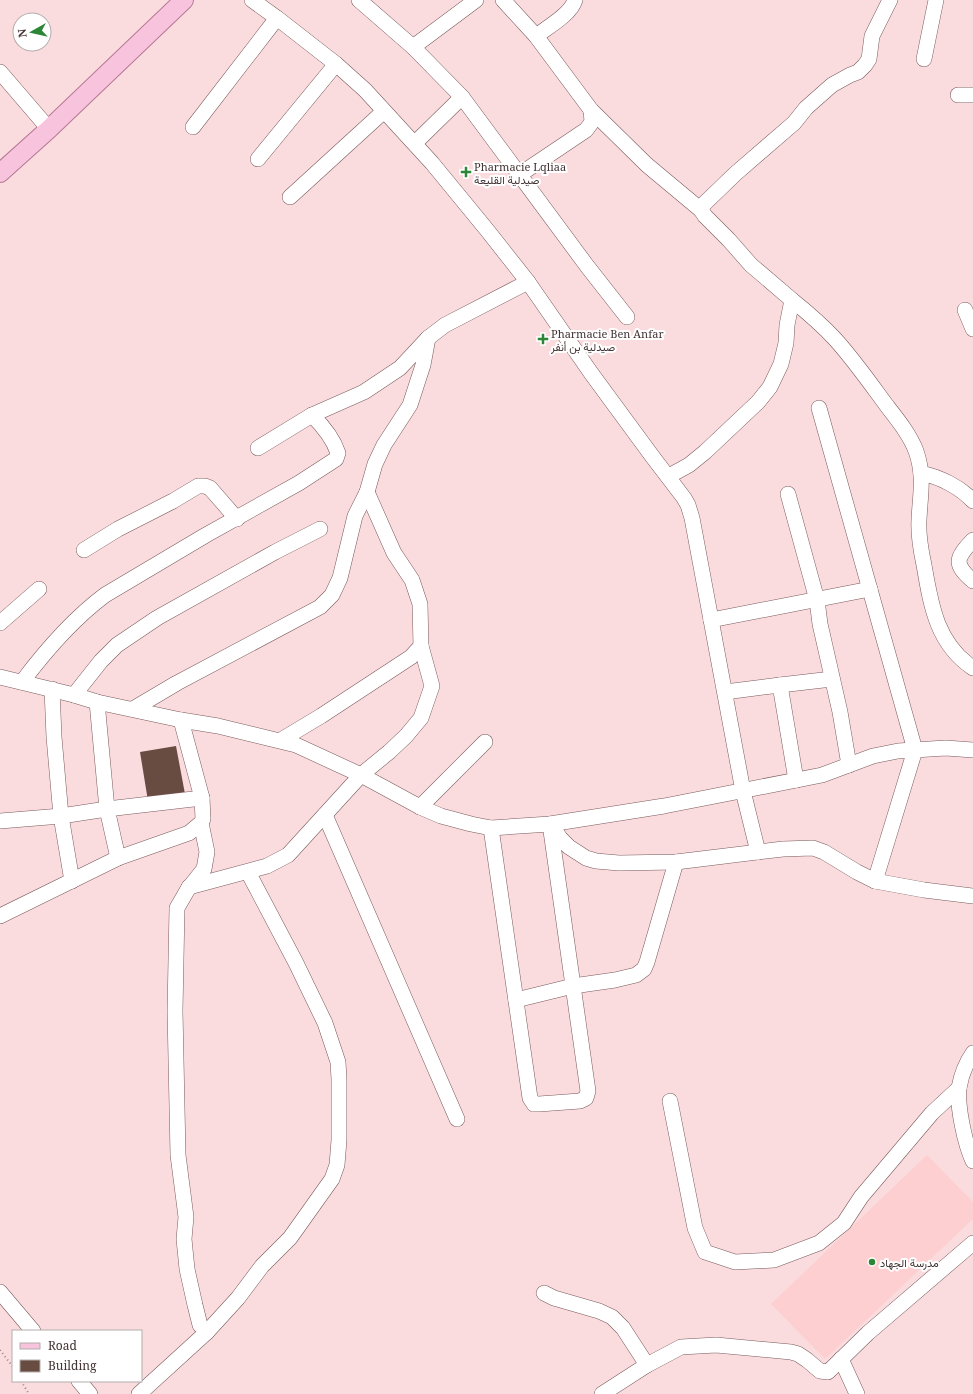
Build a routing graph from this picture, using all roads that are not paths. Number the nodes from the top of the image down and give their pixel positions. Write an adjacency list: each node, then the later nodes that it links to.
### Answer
1 (184, 0): 21 (main road)
2 (252, 0): 9 (street)
3 (359, 0): 11 (street)
4 (476, 0): 11 (street)
5 (503, 0): 10 (street)
6 (575, 0): 10 (street)
7 (890, 0): 27 (street)
8 (936, 0): 12 (street)
9 (277, 18): 13 (street); 20 (street)
10 (536, 36): 18 (street)
11 (413, 47): 17 (street)
12 (924, 59)
13 (336, 64): 19 (street); 23 (street)
14 (0, 72): 21 (street)
15 (958, 95): 16 (street)
16 (973, 95)
17 (462, 97): 22 (street); 25 (street)
18 (592, 110): 25 (street); 27 (street)
19 (384, 112): 22 (street); 26 (street)
20 (193, 127)
21 (49, 129): 24 (main road)
22 (415, 143): 28 (street)
23 (258, 158)
24 (0, 173)
25 (519, 175): 31 (street)
26 (290, 197)
27 (701, 210): 29 (street)
28 (528, 282): 33 (street); 38 (street)
29 (792, 300): 37 (street); 38 (street)
30 (965, 310): 32 (street)
31 (627, 317)
32 (973, 329)
33 (428, 338): 35 (street); 39 (street)
34 (819, 408): 48 (street)
35 (312, 415): 36 (street); 42 (street)
36 (258, 448)
37 (921, 473): 41 (street); 53 (street)
38 (669, 476): 50 (street)
39 (367, 492): 52 (street); 62 (street)
40 (788, 494): 49 (street)
41 (973, 501)
42 (237, 519): 45 (street); 56 (street)
43 (320, 529): 60 (street)
44 (973, 540): 46 (street)
45 (84, 550)
46 (973, 582)
47 (39, 589): 51 (street)
48 (870, 589): 49 (street); 66 (street)
49 (817, 600): 50 (street); 55 (street)
50 (711, 620): 59 (street)
51 (0, 623)
52 (420, 646): 64 (street); 69 (street)
53 (973, 668)
54 (0, 677): 56 (street)
55 (832, 679): 57 (street); 68 (street)
56 (22, 682): 58 (street)
57 (780, 685): 59 (street); 70 (street)
58 (52, 690): 60 (street); 76 (street)
59 (725, 692): 71 (street)
60 (74, 695): 61 (street)
61 (97, 702): 62 (street); 74 (street)
62 (133, 709): 63 (street)
63 (181, 720): 64 (street); 72 (street)
64 (281, 740): 69 (street)
65 (485, 742): 73 (street)
66 (915, 750): 67 (street); 68 (street); 85 (street)
67 (973, 750)
68 (849, 765): 70 (street)
69 (361, 775): 73 (street); 75 (street)
70 (796, 780): 71 (street)
71 (743, 791): 79 (street); 81 (street)
72 (202, 798): 74 (street); 78 (street)
73 (420, 807): 80 (street)
74 (107, 809): 76 (street); 82 (street)
75 (325, 815): 84 (street); 95 (street)
76 (61, 816): 77 (street); 86 (street)
77 (0, 821)
78 (202, 823): 82 (street); 87 (street)
79 (550, 824): 80 (street); 83 (street); 90 (street)
80 (491, 828): 91 (street)
81 (758, 852): 83 (street); 85 (street)
82 (118, 858): 86 (street)
83 (676, 862): 90 (street)
84 (248, 872): 87 (street); 101 (street)
85 (875, 880): 88 (street)
86 (72, 881): 89 (street)
87 (189, 887): 101 (street)
88 (973, 896)
89 (0, 916)
90 (573, 986): 91 (street); 91 (street)
91 (516, 1000)
92 (973, 1053): 93 (street)
93 (959, 1088): 94 (street); 96 (street)
94 (670, 1101)
95 (457, 1119)
96 (973, 1162)
97 (973, 1243): 102 (street)
98 (0, 1292): 100 (street)
99 (544, 1293): 103 (street)
100 (32, 1330)
101 (207, 1332): 106 (street)
102 (841, 1359): 103 (street); 108 (street)
103 (647, 1365): 107 (street)
104 (80, 1382): 105 (street)
105 (90, 1394)
106 (139, 1394)
107 (602, 1394)
108 (857, 1394)

